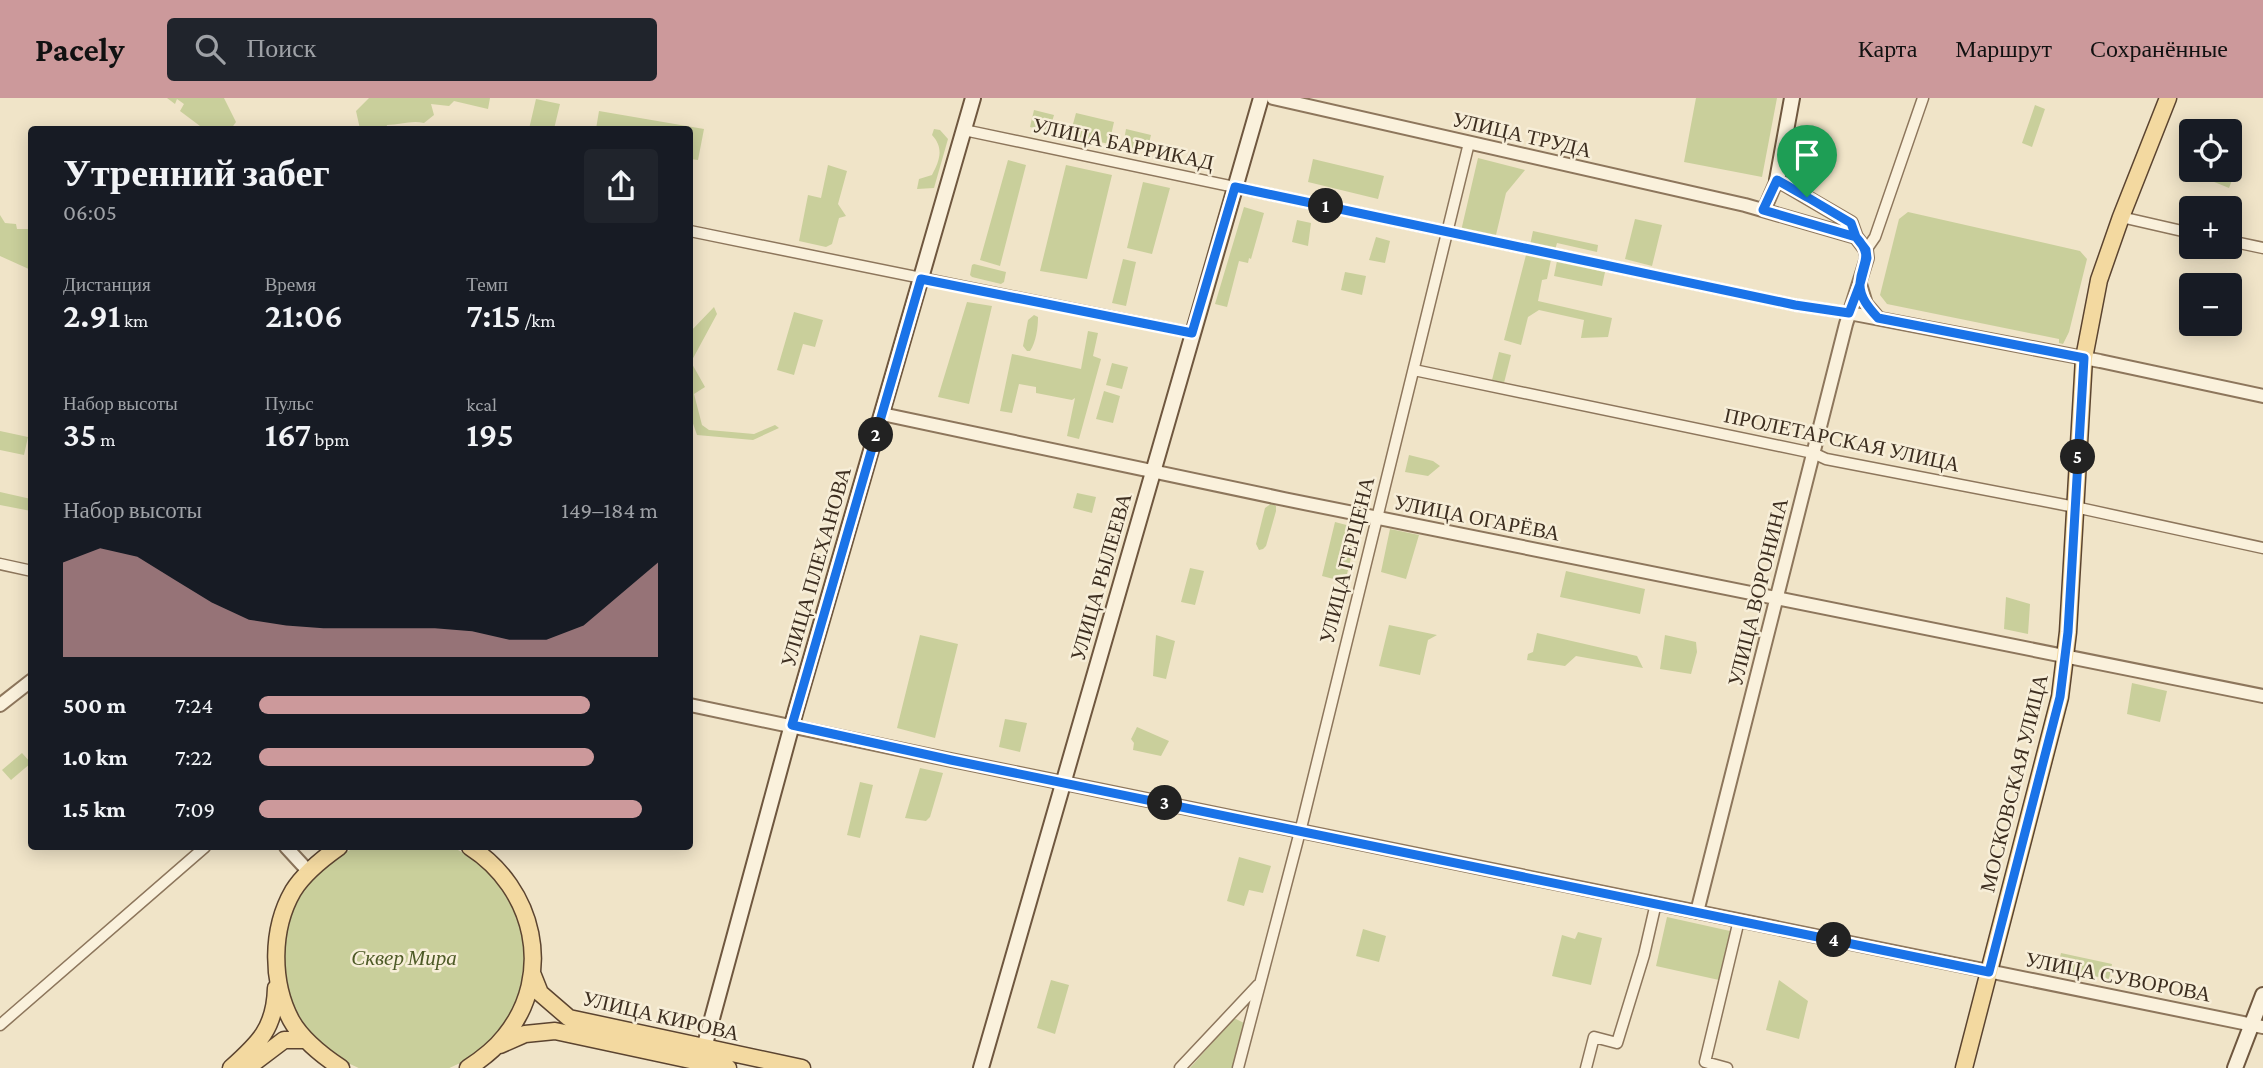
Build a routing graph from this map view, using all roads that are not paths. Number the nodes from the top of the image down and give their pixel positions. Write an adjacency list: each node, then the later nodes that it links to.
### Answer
1 (973, 98): 7 (main road, УЛИЦА ПЛЕХАНОВА)
2 (1261, 98): 10 (main road, УЛИЦА РЫЛЕЕВА)
3 (1273, 98): 8 (street, УЛИЦА ТРУДА)
4 (1791, 98): 9 (main road)
5 (1923, 98): 16 (street)
6 (2168, 98): 12 (main road, МОСКОВСКАЯ УЛИЦА)
7 (964, 130): 10 (street, УЛИЦА БАРРИКАД); 19 (main road, УЛИЦА ПЛЕХАНОВА)
8 (1469, 143): 11 (street, УЛИЦА ТРУДА); 15 (street, УЛИЦА ГЕРЦЕНА)
9 (1777, 180): 11 (street); 16 (street)
10 (1235, 187): 15 (street, УЛИЦА БАРРИКАД); 23 (main road, УЛИЦА РЫЛЕЕВА)
11 (1763, 210): 16 (street, УЛИЦА ТРУДА)
12 (2121, 216): 13 (street); 24 (main road, МОСКОВСКАЯ УЛИЦА)
13 (2179, 230)
14 (693, 232): 19 (street)
15 (1448, 232): 21 (street, УЛИЦА БАРРИКАД); 25 (street, УЛИЦА ГЕРЦЕНА)
16 (1862, 243): 20 (street)
17 (2242, 244): 18 (street)
18 (2263, 248)
19 (921, 279): 23 (street); 27 (main road, УЛИЦА ПЛЕХАНОВА)
20 (1860, 284): 21 (street, УЛИЦА ВОРОНИНА); 22 (street)
21 (1849, 313): 22 (street, УЛИЦА БАРРИКАД); 28 (street, УЛИЦА ВОРОНИНА)
22 (1878, 318): 24 (street, УЛИЦА БАРРИКАД)
23 (1192, 333): 29 (main road, УЛИЦА РЫЛЕЕВА)
24 (2084, 358): 26 (street, УЛИЦА БАРРИКАД); 30 (main road, МОСКОВСКАЯ УЛИЦА)
25 (1414, 370): 28 (street, ПРОЛЕТАРСКАЯ УЛИЦА); 31 (street, УЛИЦА ГЕРЦЕНА)
26 (2263, 396)
27 (882, 414): 29 (street, УЛИЦА ОГАРЁВА); 41 (main road, УЛИЦА ПЛЕХАНОВА)
28 (1813, 453): 30 (street, ПРОЛЕТАРСКАЯ УЛИЦА); 35 (street, УЛИЦА ВОРОНИНА)
29 (1153, 470): 31 (street, УЛИЦА ОГАРЁВА); 42 (main road, УЛИЦА РЫЛЕЕВА)
30 (2075, 507): 32 (street, ПРОЛЕТАРСКАЯ УЛИЦА); 36 (main road, МОСКОВСКАЯ УЛИЦА)
31 (1377, 518): 35 (street, УЛИЦА ОГАРЁВА); 43 (street, УЛИЦА ГЕРЦЕНА)
32 (2263, 548)
33 (0, 564): 34 (street)
34 (28, 570)
35 (1777, 597): 36 (street, УЛИЦА ОГАРЁВА); 50 (street, УЛИЦА ВОРОНИНА)
36 (2065, 657): 38 (street, УЛИЦА ОГАРЁВА); 53 (main road, МОСКОВСКАЯ УЛИЦА)
37 (28, 683): 39 (street)
38 (2263, 696)
39 (0, 705)
40 (693, 706): 41 (street, УЛИЦА СУВОРОВА)
41 (792, 725): 42 (street, УЛИЦА СУВОРОВА); 61 (main road, УЛИЦА ПЛЕХАНОВА)
42 (1065, 783): 43 (street, УЛИЦА СУВОРОВА); 68 (main road, УЛИЦА РЫЛЕЕВА)
43 (1300, 830): 49 (street, УЛИЦА СУВОРОВА); 55 (street, УЛИЦА ГЕРЦЕНА)
44 (202, 850): 57 (street)
45 (289, 850): 48 (street)
46 (335, 850): 48 (main road)
47 (475, 850): 54 (main road)
48 (309, 872): 52 (main road)
49 (1656, 903): 50 (street, УЛИЦА СУВОРОВА); 71 (street)
50 (1697, 912): 51 (street, УЛИЦА СУВОРОВА)
51 (1739, 920): 53 (street, УЛИЦА СУВОРОВА); 72 (street)
52 (277, 971): 59 (main road); 62 (main road)
53 (1989, 972): 58 (street, УЛИЦА СУВОРОВА); 73 (main road, МОСКОВСКАЯ УЛИЦА)
54 (532, 973): 60 (main road); 61 (main road, УЛИЦА КИРОВА)
55 (1258, 985): 69 (street, УЛИЦА ГЕРЦЕНА); 70 (street, УЛИЦА ГЕРЦЕНА)
56 (2263, 995): 58 (main road)
57 (0, 1025)
58 (2257, 1026): 74 (main road)
59 (306, 1040): 63 (main road); 64 (main road)
60 (497, 1045): 61 (main road, УЛИЦА КИРОВА); 65 (main road)
61 (700, 1059): 66 (main road, УЛИЦА КИРОВА); 67 (main road, УЛИЦА КИРОВА)
62 (231, 1068)
63 (247, 1068)
64 (341, 1068)
65 (468, 1068)
66 (728, 1068)
67 (802, 1068)
68 (981, 1068)
69 (1180, 1068)
70 (1238, 1068)
71 (1586, 1068)
72 (1727, 1068)
73 (1964, 1068)
74 (2235, 1068)

